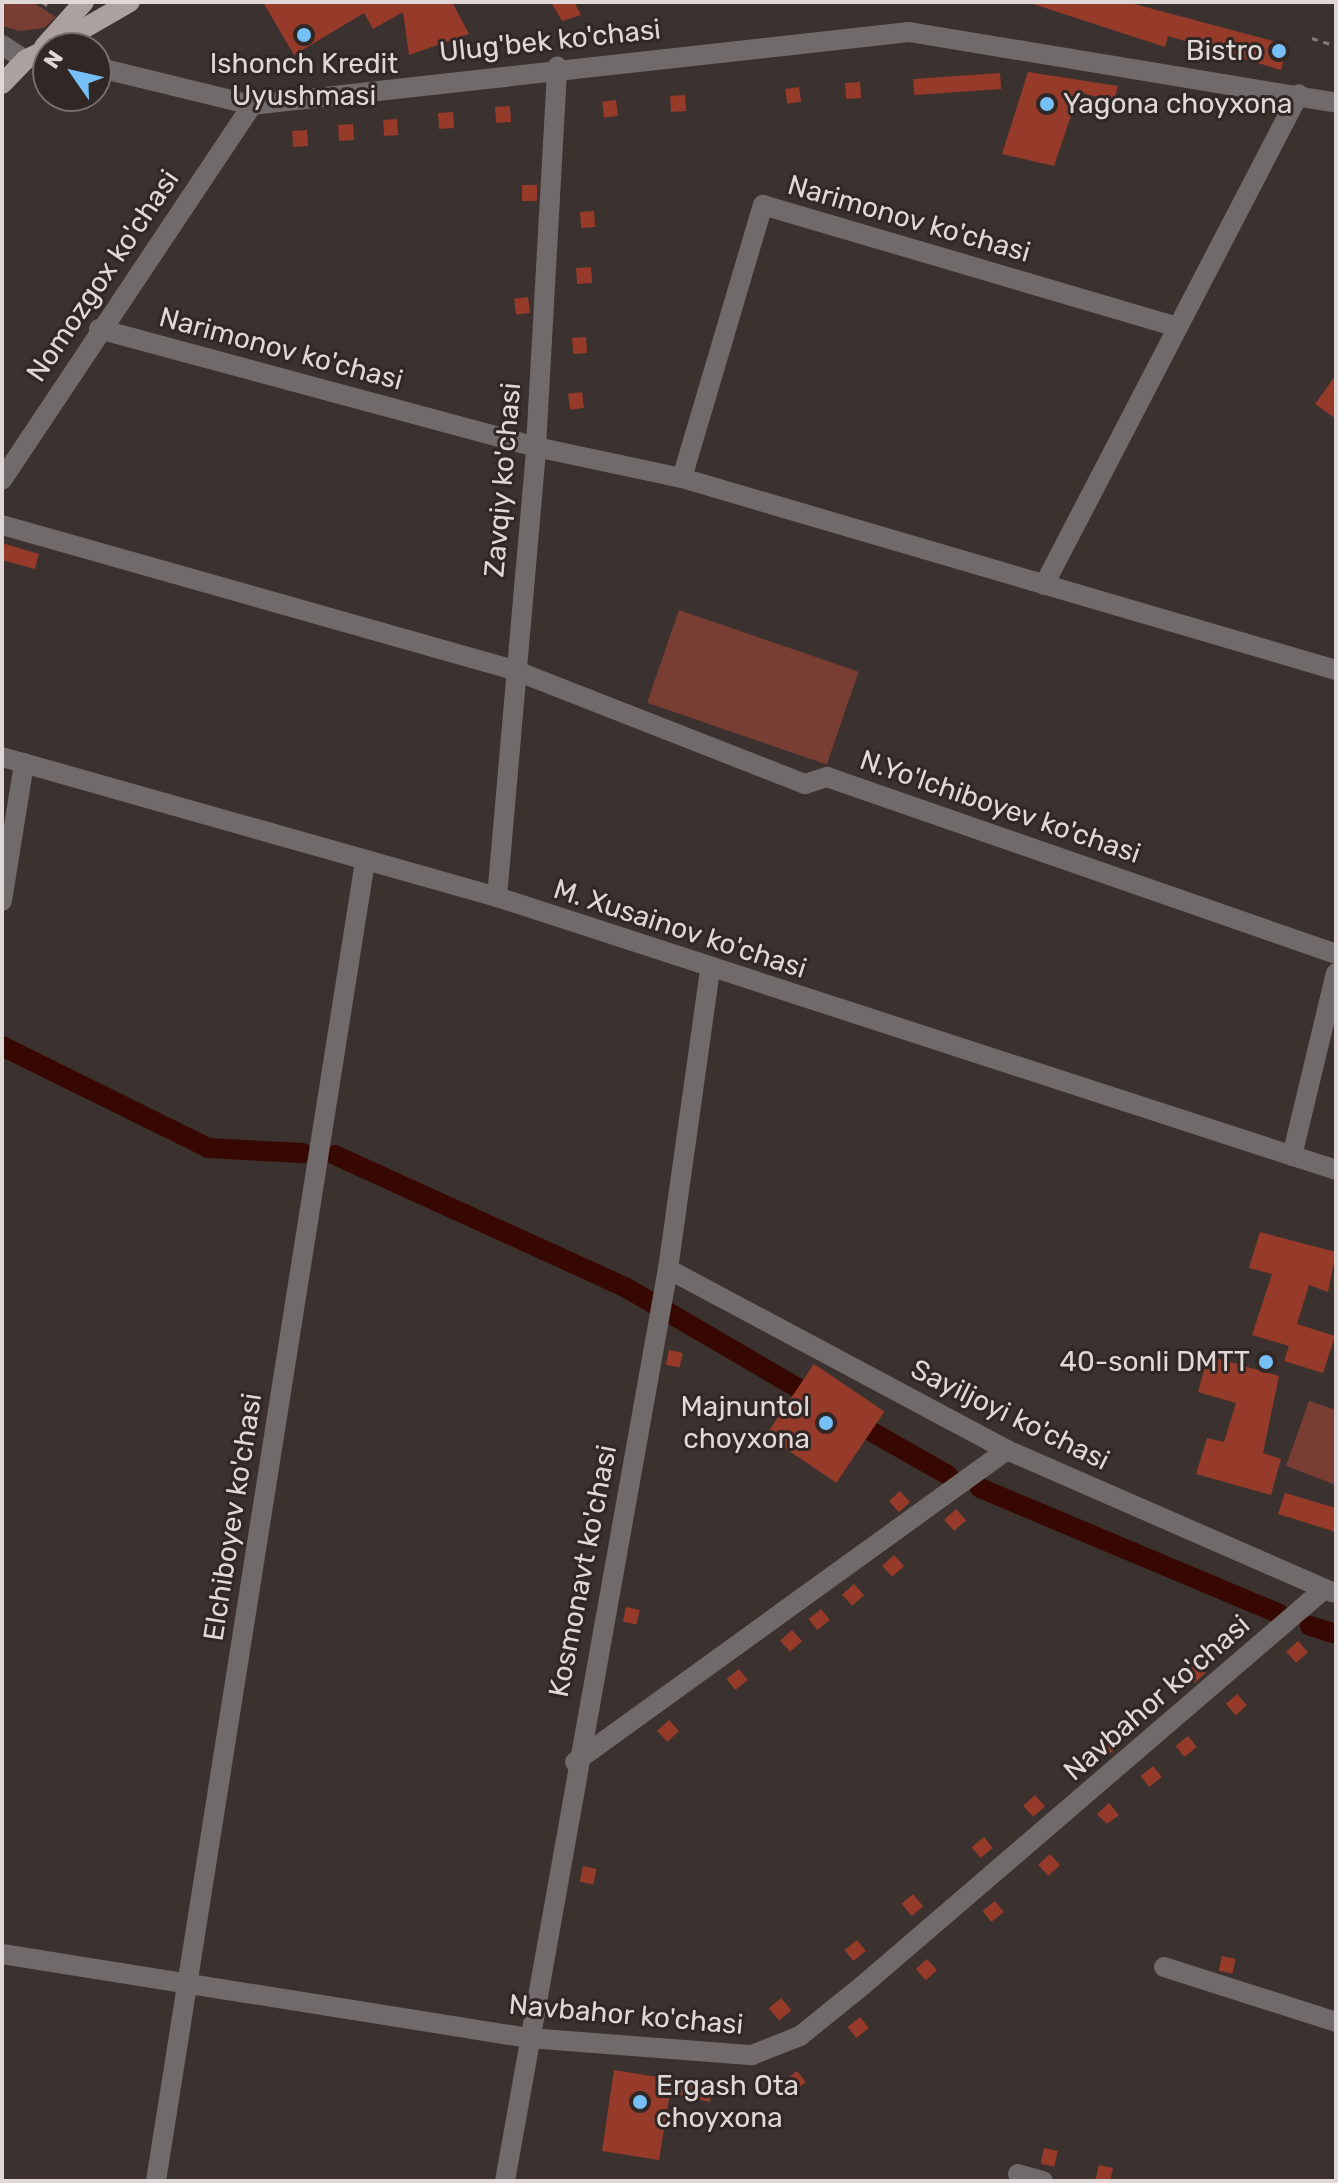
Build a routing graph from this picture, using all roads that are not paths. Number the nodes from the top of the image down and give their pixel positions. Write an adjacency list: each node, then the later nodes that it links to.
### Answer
1 (84, 2): 3 (main road)
2 (130, 2): 4 (main road)
3 (59, 32)
4 (78, 32)
5 (2, 45): 6 (street)
6 (32, 51)
7 (32, 61): 10 (main road)
8 (557, 67): 11 (street, Ulug'bek ko'chasi); 13 (street, Ulug'bek ko'chasi); 16 (street, Zavqiy ko'chasi)
9 (112, 71): 13 (street, Ulug'bek ko'chasi)
10 (2, 84)
11 (1299, 94): 12 (street, Ulug'bek ko'chasi); 14 (street)
12 (1336, 103)
13 (252, 105): 15 (street, Nomozgox ko'chasi)
14 (1173, 326): 17 (street, Narimonov ko'chasi); 20 (street)
15 (99, 329): 16 (street, Narimonov ko'chasi); 18 (street, Nomozgox ko'chasi)
16 (536, 447): 17 (street, Narimonov ko'chasi); 21 (street, Zavqiy ko'chasi)
17 (682, 478): 20 (street, Narimonov ko'chasi)
18 (2, 480)
19 (2, 525): 21 (street)
20 (1044, 585): 22 (street, Narimonov ko'chasi)
21 (514, 670): 26 (street, Zavqiy ko'chasi); 28 (street, N.Yo'lchiboyev ko'chasi)
22 (1336, 670)
23 (2, 757): 24 (street, M. Xusainov ko'chasi)
24 (24, 763): 25 (street, M. Xusainov ko'chasi); 27 (street)
25 (365, 861): 26 (street, M. Xusainov ko'chasi); 39 (street, Elchiboyev ko'chasi)
26 (497, 897): 29 (street, M. Xusainov ko'chasi)
27 (2, 901)
28 (1336, 954)
29 (710, 970): 31 (street, M. Xusainov ko'chasi); 33 (street, Kosmonavt ko'chasi)
30 (1336, 973): 31 (street)
31 (1292, 1156): 32 (street, M. Xusainov ko'chasi)
32 (1336, 1170)
33 (667, 1270): 34 (street, Sayiljoyi ko'chasi); 36 (street, Kosmonavt ko'chasi)
34 (1007, 1450): 35 (street, Sayiljoyi ko'chasi); 36 (street)
35 (1330, 1591): 41 (street, Navbahor ko'chasi)
36 (575, 1762): 41 (street, Kosmonavt ko'chasi)
37 (2, 1954): 39 (street, Navbahor ko'chasi)
38 (1164, 1967): 40 (street)
39 (189, 1981): 41 (street, Navbahor ko'chasi); 43 (street, Elchiboyev ko'chasi)
40 (1336, 2022)
41 (529, 2038): 44 (street, Kosmonavt ko'chasi)
42 (1018, 2174): 45 (street)
43 (156, 2181)
44 (505, 2181)
45 (1043, 2181)

